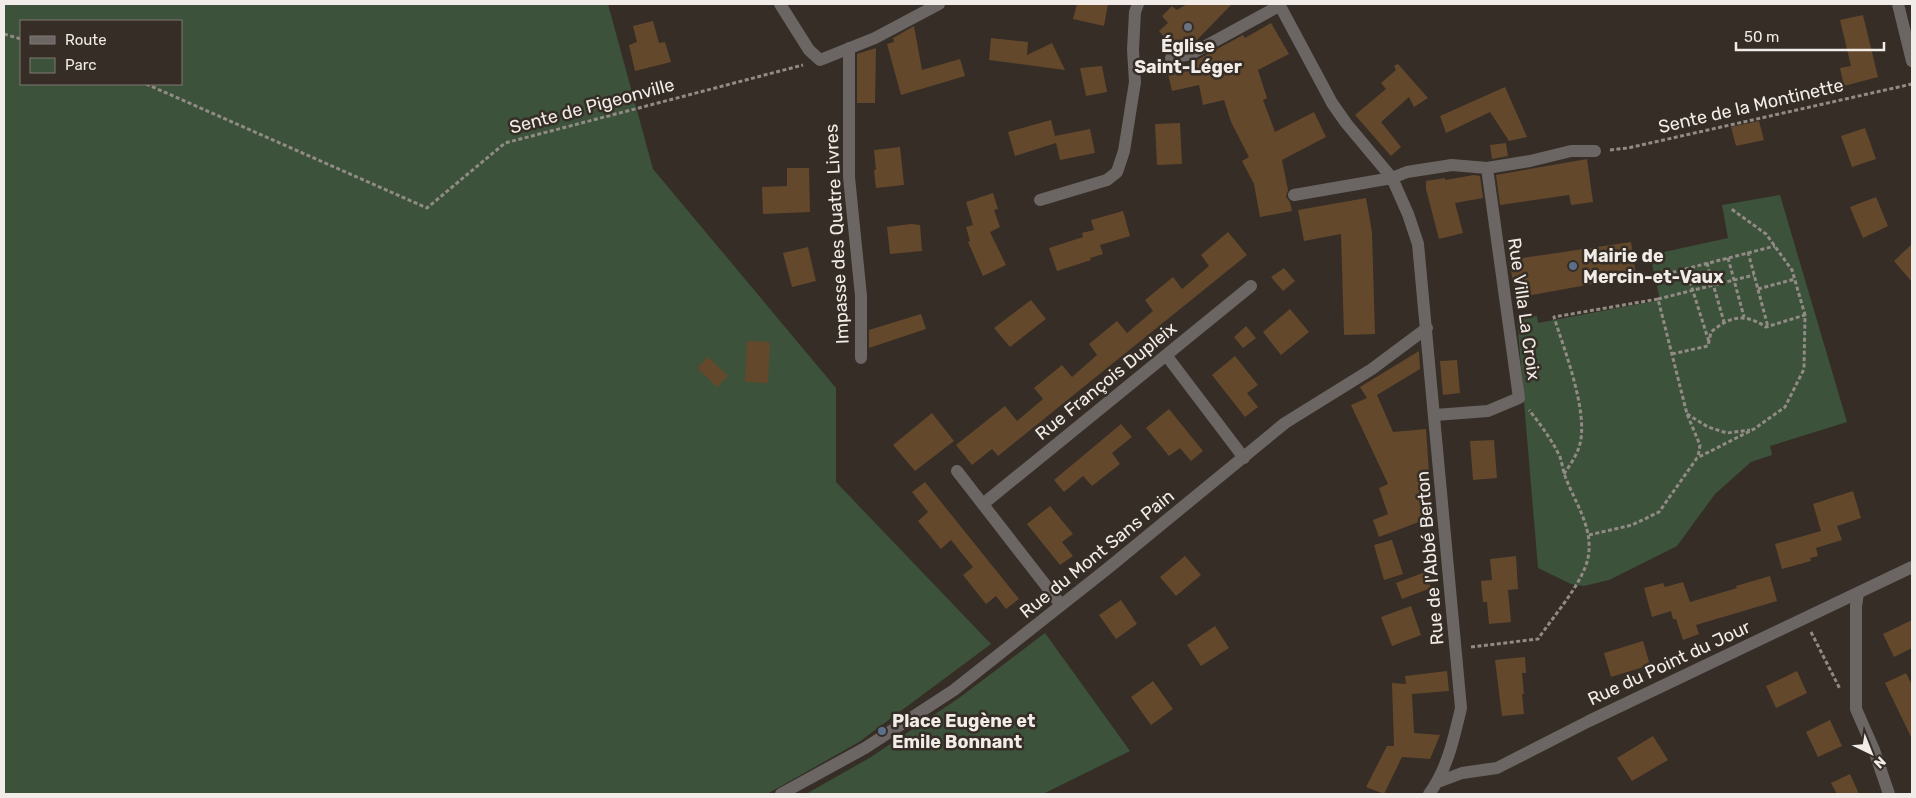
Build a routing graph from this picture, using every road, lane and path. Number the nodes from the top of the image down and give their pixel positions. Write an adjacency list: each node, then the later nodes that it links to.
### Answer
1 (780, 4): 10 (street)
2 (939, 4): 8 (street)
3 (1138, 4): 18 (street)
4 (1898, 4): 11 (street)
5 (1279, 5): 9 (street); 16 (street, Rue de l'Abbé Berton)
6 (4, 34): 7 (path)
7 (20, 39)
8 (850, 48): 10 (street); 42 (street, Impasse des Quatre Livres)
9 (1171, 58)
10 (820, 60): 13 (path, Sente de Pigeonville)
11 (1912, 61)
12 (1912, 84): 14 (path, Sente de la Montinette)
13 (148, 85)
14 (1595, 151): 15 (street)
15 (1487, 168): 16 (street); 43 (street, Rue Villa La Croix)
16 (1392, 178): 17 (street); 38 (street, Rue de l'Abbé Berton)
17 (1294, 195)
18 (1040, 200)
19 (1730, 208): 20 (path)
20 (1775, 246): 21 (path); 28 (path)
21 (1748, 252): 22 (path); 26 (path)
22 (1728, 258): 23 (path); 27 (path)
23 (1707, 263): 24 (path); 29 (path)
24 (1686, 269): 25 (path); 32 (path)
25 (1666, 274)
26 (1754, 275): 27 (path); 31 (path)
27 (1734, 280): 29 (path); 35 (path)
28 (1795, 280): 31 (path); 34 (path)
29 (1713, 285): 32 (path); 36 (path)
30 (1251, 286): 41 (street, Rue François Dupleix)
31 (1758, 289): 37 (path)
32 (1693, 290): 33 (path); 39 (path)
33 (1658, 299): 40 (path); 50 (path)
34 (1805, 315): 37 (path); 46 (path)
35 (1744, 318): 36 (path); 37 (path)
36 (1724, 322): 39 (path)
37 (1768, 326)
38 (1427, 328): 45 (street, Rue de l'Abbé Berton); 47 (street, Rue du Mont Sans Pain)
39 (1709, 342): 40 (path)
40 (1672, 354): 44 (path)
41 (1166, 355): 47 (street); 51 (street, Rue François Dupleix)
42 (861, 358)
43 (1519, 398): 45 (street, Rue Villa La Croix); 50 (path)
44 (1687, 414): 46 (path); 48 (path)
45 (1435, 415): 57 (street, Rue de l'Abbé Berton)
46 (1754, 430): 48 (path)
47 (1244, 458): 55 (street, Rue du Mont Sans Pain)
48 (1698, 458): 52 (path)
49 (957, 471): 51 (street)
50 (1564, 474): 52 (path)
51 (982, 504): 55 (street)
52 (1589, 535): 57 (path)
53 (1912, 567): 54 (street, Rue du Point du Jour)
54 (1858, 592): 56 (street, Rue du Point du Jour); 58 (street)
55 (1062, 605): 60 (street, Rue du Mont Sans Pain)
56 (1804, 618): 58 (path); 59 (street, Rue du Point du Jour)
57 (1456, 649): 59 (street, Rue de l'Abbé Berton)
58 (1856, 709): 62 (street)
59 (1438, 782): 61 (street, Rue de l'Abbé Berton)
60 (781, 794)
61 (1429, 794)
62 (1889, 794)

